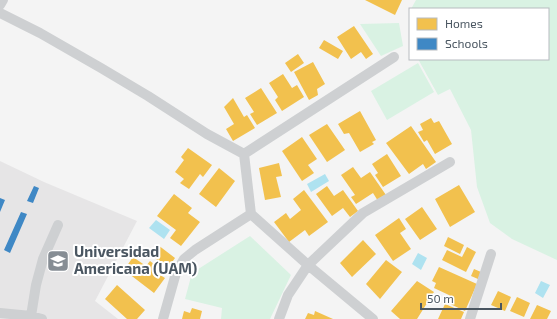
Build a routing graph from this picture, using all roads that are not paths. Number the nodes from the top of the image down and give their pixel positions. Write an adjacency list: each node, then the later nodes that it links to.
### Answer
1 (3, 0): 2 (street)
2 (0, 5)
3 (0, 13): 5 (street)
4 (394, 57): 5 (street)
5 (244, 154): 7 (street)
6 (450, 162): 10 (street)
7 (251, 214): 10 (street); 14 (street)
8 (58, 225): 12 (street)
9 (491, 254): 17 (street)
10 (308, 265): 15 (street); 16 (street)
11 (0, 313): 12 (street)
12 (31, 316): 13 (street)
13 (42, 319)
14 (163, 319)
15 (279, 319)
16 (373, 319)
17 (470, 319)

